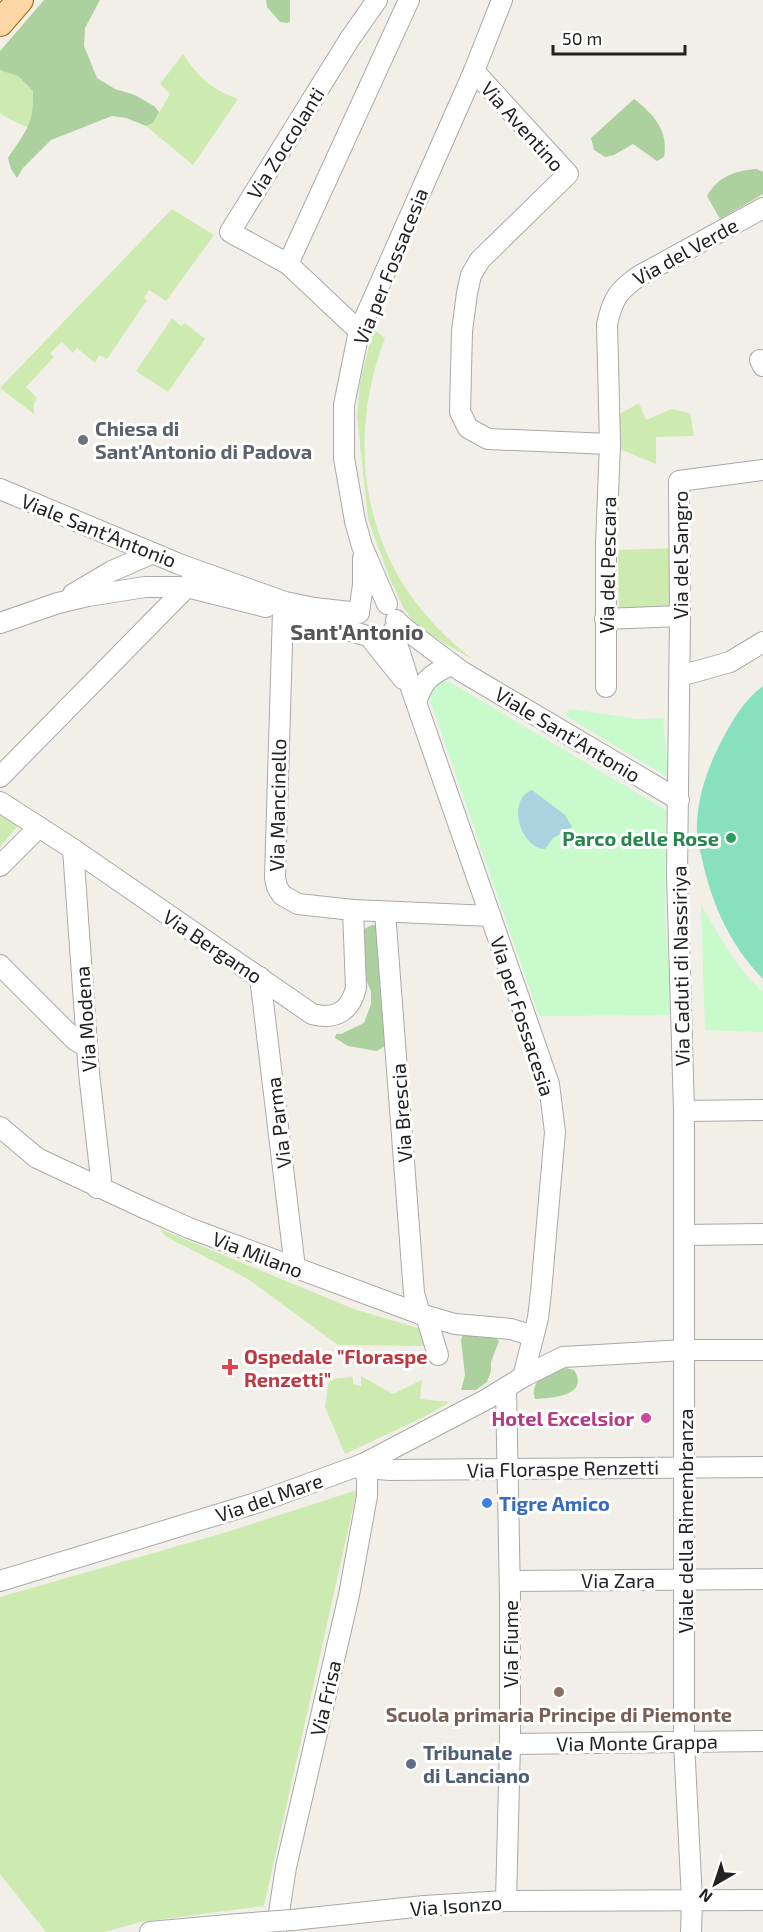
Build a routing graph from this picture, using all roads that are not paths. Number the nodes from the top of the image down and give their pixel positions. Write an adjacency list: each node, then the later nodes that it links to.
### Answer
1 (20, 0): 5 (main road)
2 (377, 0): 8 (street, Via Zoccolanti)
3 (409, 0): 8 (street)
4 (502, 0): 6 (street, Via per Fossacesia)
5 (0, 23)
6 (474, 71): 9 (street, Via per Fossacesia); 10 (street, Via Aventino)
7 (763, 208): 10 (street, Via del Verde)
8 (288, 264): 9 (street)
9 (359, 331): 13 (street, Via per Fossacesia)
10 (610, 444): 20 (street, Via del Pescara)
11 (763, 470): 19 (street, Via del Sangro)
12 (0, 489): 14 (street, Viale Sant'Antonio)
13 (362, 546): 18 (street, Via per Fossacesia); 22 (street, Via per Fossacesia)
14 (153, 553): 15 (street, Viale Sant'Antonio); 16 (street)
15 (192, 579): 16 (street); 17 (street, Viale Sant'Antonio); 18 (street, Viale Sant'Antonio); 28 (street)
16 (58, 603): 21 (street)
17 (283, 611): 22 (street, Viale Sant'Antonio); 34 (street, Via Mancinello)
18 (359, 612): 22 (street); 22 (street)
19 (680, 616): 20 (street); 25 (street, Via del Sangro)
20 (605, 619): 26 (street, Via del Pescara)
21 (0, 623)
22 (385, 631): 24 (street, Viale Sant'Antonio); 27 (street, Via per Fossacesia); 27 (street, Via per Fossacesia)
23 (763, 642): 25 (street)
24 (452, 668): 27 (street); 29 (street, Viale Sant'Antonio)
25 (680, 676): 29 (street, Via Caduti di Nassiriya)
26 (606, 687)
27 (414, 695): 36 (street, Via per Fossacesia)
28 (0, 777)
29 (679, 800): 41 (street, Via Caduti di Nassiriya)
30 (0, 802): 31 (street, Via Bergamo)
31 (39, 827): 32 (street, Via Bergamo); 33 (street)
32 (73, 849): 38 (street, Via Bergamo); 39 (street, Via Modena)
33 (0, 866)
34 (352, 910): 35 (street, Via Mancinello); 38 (street, Via Bergamo)
35 (386, 912): 36 (street, Via Mancinello); 47 (street, Via Brescia)
36 (490, 916): 48 (street, Via per Fossacesia)
37 (0, 966): 39 (street)
38 (260, 977): 46 (street, Via Parma)
39 (87, 1047): 43 (street, Via Modena)
40 (763, 1110): 41 (street)
41 (684, 1111): 45 (street, Viale della Rimembranza)
42 (0, 1127): 43 (street, Via Milano)
43 (97, 1188): 46 (street, Via Milano)
44 (763, 1234): 45 (street)
45 (684, 1235): 49 (street, Viale della Rimembranza)
46 (295, 1268): 47 (street, Via Milano)
47 (423, 1315): 48 (street, Via Milano); 51 (street, Via Brescia)
48 (536, 1327): 52 (street); 53 (street, Via per Fossacesia)
49 (685, 1350): 50 (street); 52 (street); 56 (street, Viale della Rimembranza)
50 (763, 1350)
51 (438, 1355)
52 (563, 1358): 53 (street, Via del Mare)
53 (523, 1377): 54 (street, Via del Mare)
54 (506, 1388): 55 (street, Via del Mare); 58 (street, Via Fiume)
55 (363, 1464): 58 (street, Via Floraspe Renzetti); 61 (street, Via del Mare); 70 (street, Via Frisa)
56 (684, 1467): 57 (street, Via Floraspe Renzetti); 58 (street, Via Floraspe Renzetti); 60 (street, Viale della Rimembranza)
57 (763, 1467)
58 (508, 1469): 62 (street, Via Fiume)
59 (763, 1579): 60 (street, Via Zara)
60 (684, 1580): 62 (street, Via Zara); 64 (street, Viale della Rimembranza)
61 (0, 1581)
62 (510, 1581): 65 (street, Via Fiume)
63 (763, 1741): 64 (street, Via Monte Grappa)
64 (684, 1742): 65 (street, Via Monte Grappa); 66 (street, Viale della Rimembranza)
65 (510, 1744): 68 (street, Via Fiume)
66 (692, 1900): 67 (street, Via Isonzo); 68 (street, Via Isonzo); 71 (street, Viale della Rimembranza)
67 (763, 1900)
68 (506, 1901): 69 (street, Via Isonzo, bridge)
69 (150, 1932)
70 (276, 1932)
71 (691, 1932)

